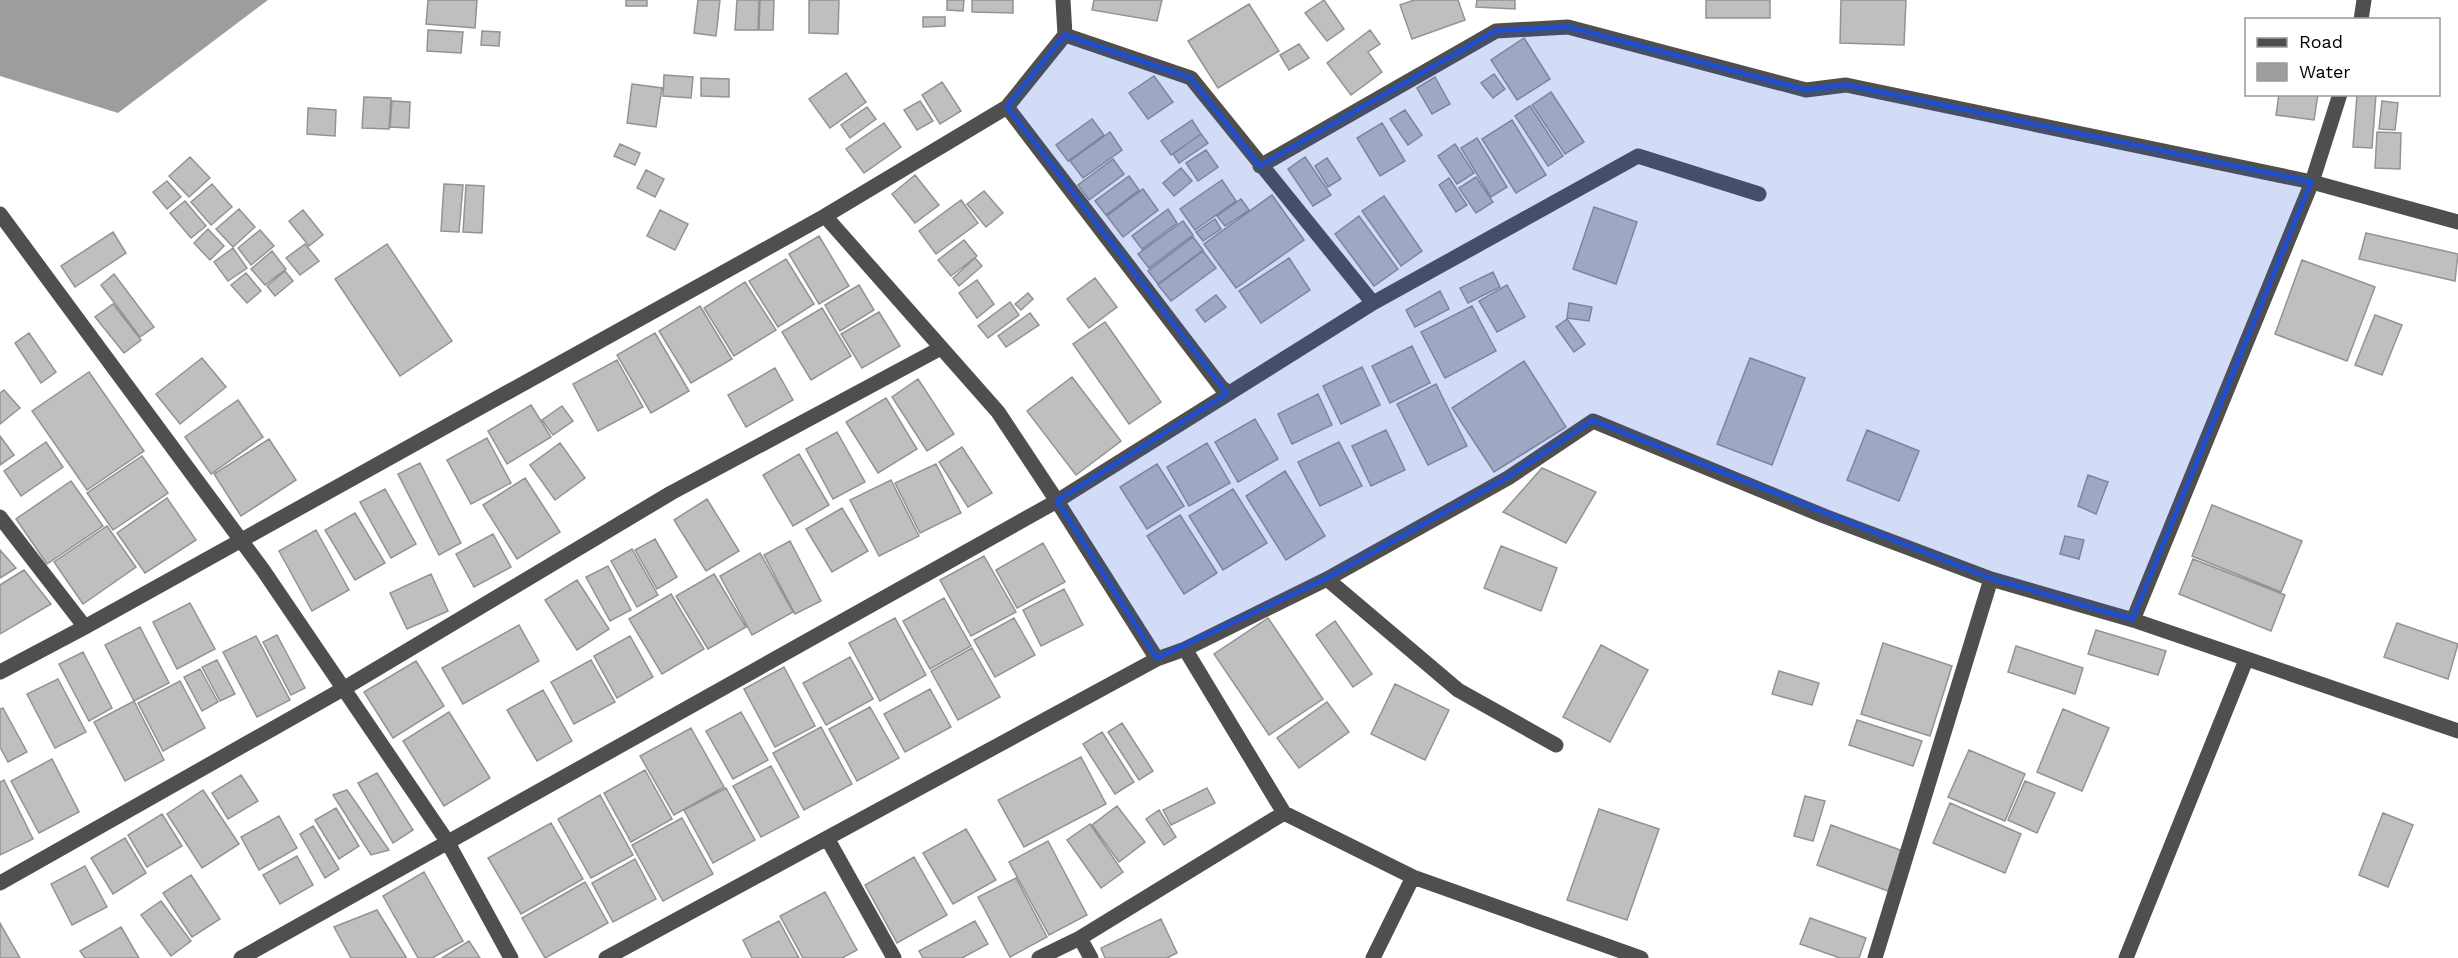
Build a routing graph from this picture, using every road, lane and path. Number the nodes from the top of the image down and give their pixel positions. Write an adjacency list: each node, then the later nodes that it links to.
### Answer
1 (1063, 0): 4 (street)
2 (2364, 0): 3 (street)
3 (2361, 18)
4 (1065, 34): 6 (street); 7 (street)
5 (2339, 96): 8 (street)
6 (1007, 107): 11 (street); 15 (street)
7 (1260, 166): 8 (street); 13 (street)
8 (2312, 182): 12 (street); 21 (street)
9 (1759, 194): 13 (street)
10 (0, 214): 18 (street)
11 (825, 216): 14 (street); 18 (street)
12 (2458, 222)
13 (1373, 303): 15 (street)
14 (941, 348): 16 (street); 27 (street)
15 (1229, 393): 16 (street)
16 (1058, 501): 24 (street); 32 (street)
17 (0, 517): 22 (street)
18 (240, 541): 22 (street); 27 (street)
19 (1327, 579): 20 (street); 23 (street); 29 (street)
20 (1991, 579): 21 (street); 44 (street)
21 (2133, 620): 25 (street)
22 (85, 627): 26 (street)
23 (1185, 650): 24 (street); 30 (street)
24 (1157, 659): 31 (street)
25 (2246, 660): 28 (street); 45 (street)
26 (0, 672)
27 (343, 689): 32 (street); 34 (street)
28 (2458, 731)
29 (1556, 745)
30 (1284, 813): 33 (street); 35 (street)
31 (827, 838): 38 (street); 39 (street)
32 (447, 841): 36 (street); 37 (street)
33 (1413, 877): 42 (street); 43 (street)
34 (0, 883)
35 (1080, 938): 40 (street); 41 (street)
36 (240, 958)
37 (511, 958)
38 (606, 958)
39 (894, 958)
40 (1039, 958)
41 (1091, 958)
42 (1373, 958)
43 (1641, 958)
44 (1875, 958)
45 (2126, 958)

